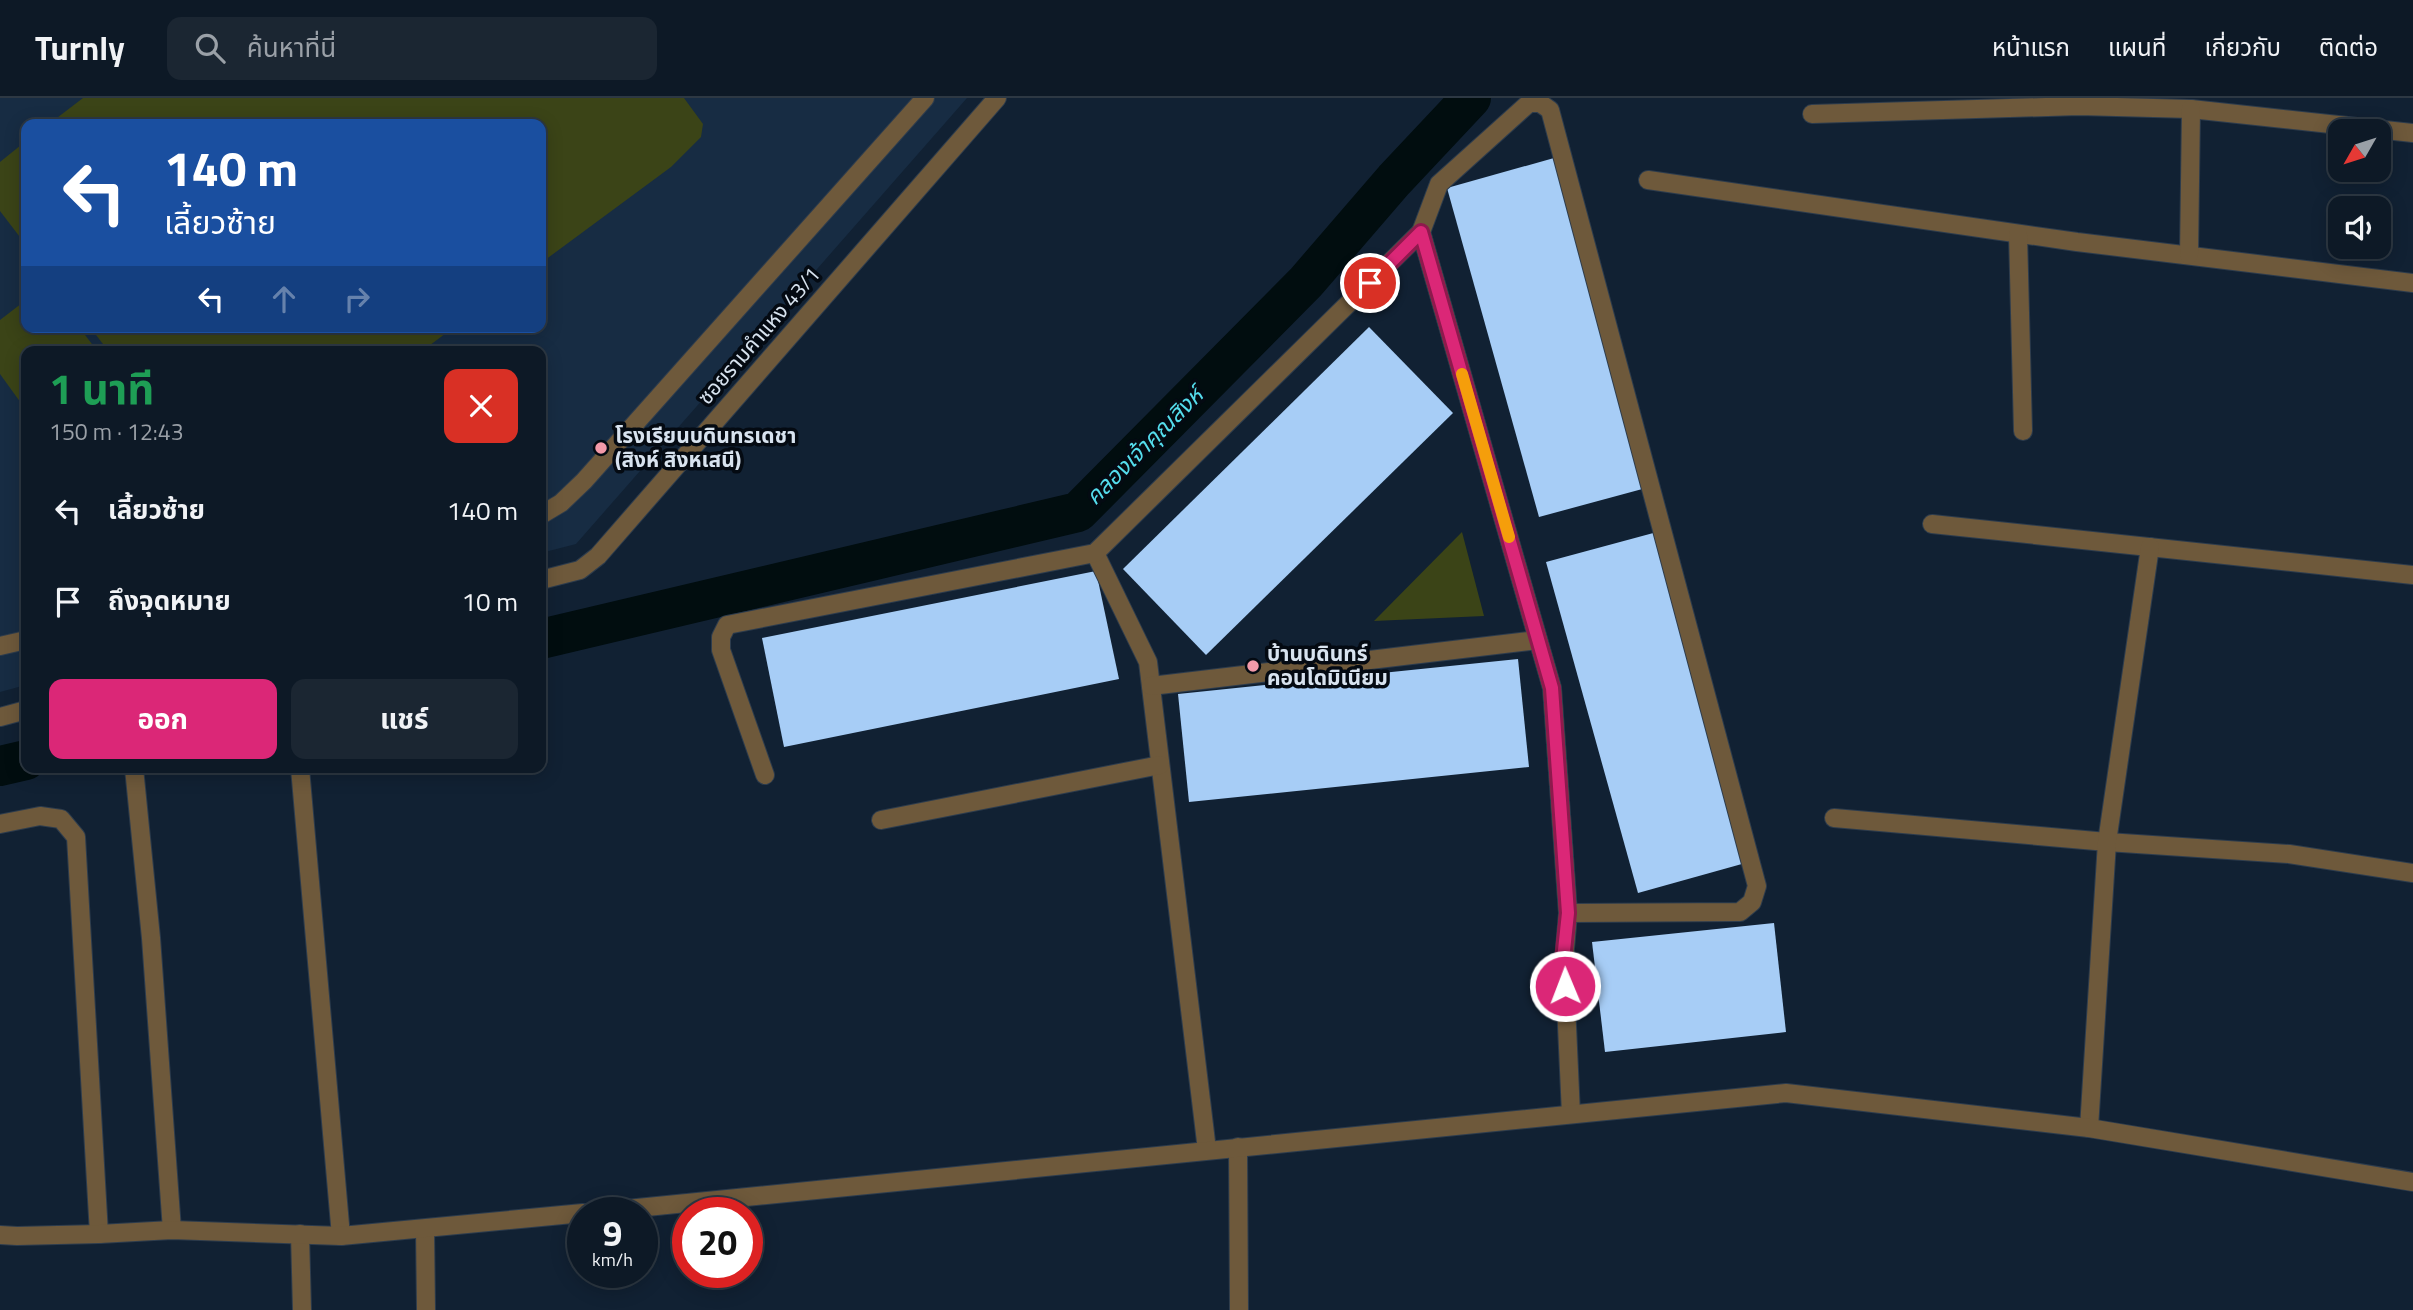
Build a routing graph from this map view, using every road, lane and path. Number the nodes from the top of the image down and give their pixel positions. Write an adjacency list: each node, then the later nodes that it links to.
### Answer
1 (925, 98): 12 (street)
2 (997, 98): 17 (street, ซอยรามคำแหง 43/1)
3 (2191, 108): 4 (street); 5 (street); 9 (street)
4 (1812, 114)
5 (2413, 133)
6 (1648, 180): 8 (street)
7 (1421, 232): 15 (street); 19 (street); 33 (street)
8 (2018, 234): 9 (street); 11 (street)
9 (2189, 255): 10 (street)
10 (2413, 283)
11 (2023, 431)
12 (546, 512)
13 (1932, 524): 14 (street)
14 (2150, 547): 16 (street); 31 (street)
15 (1095, 553): 21 (street); 27 (street)
16 (2413, 575)
17 (546, 579)
18 (21, 640): 20 (street)
19 (1538, 640): 21 (street); 33 (street)
20 (0, 646)
21 (1152, 686): 24 (street)
22 (21, 711): 23 (street)
23 (0, 717)
24 (1160, 765): 29 (street); 37 (street)
25 (134, 773): 42 (street)
26 (300, 773): 46 (street)
27 (765, 775)
28 (1834, 818): 31 (street)
29 (881, 820)
30 (0, 824): 43 (street)
31 (2107, 842): 32 (street); 35 (street)
32 (2413, 873)
33 (1568, 913): 34 (street)
34 (1571, 1114): 35 (street); 36 (street)
35 (2089, 1128): 38 (street)
36 (1238, 1147): 37 (street); 49 (street)
37 (1207, 1150): 39 (street)
38 (2413, 1182)
39 (658, 1206)
40 (567, 1215): 41 (street)
41 (425, 1229): 46 (street); 48 (street)
42 (172, 1230): 43 (street); 44 (street)
43 (99, 1234): 45 (street)
44 (300, 1234): 46 (street); 47 (street)
45 (0, 1235)
46 (341, 1236)
47 (302, 1310)
48 (426, 1310)
49 (1239, 1310)

